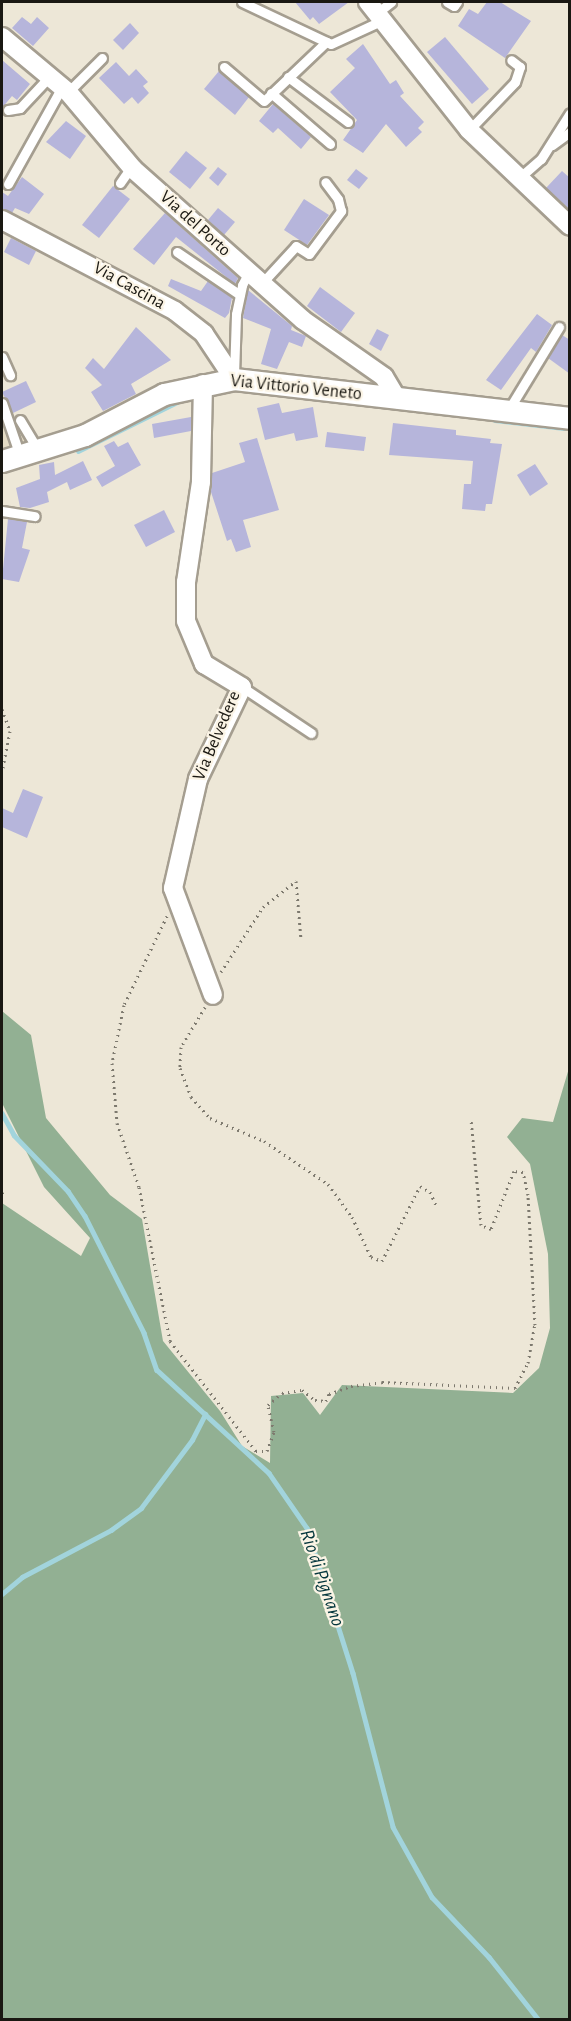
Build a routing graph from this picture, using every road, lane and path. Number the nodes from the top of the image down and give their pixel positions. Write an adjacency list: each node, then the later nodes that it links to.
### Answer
1 (242, 2): 6 (lane)
2 (447, 2): 3 (lane)
3 (457, 2)
4 (380, 9): 6 (lane); 16 (street)
5 (2, 37): 11 (street, Via del Porto)
6 (326, 42): 10 (lane)
7 (102, 58): 11 (lane)
8 (511, 60): 16 (lane)
9 (224, 67): 12 (lane)
10 (288, 77): 12 (lane); 15 (lane)
11 (59, 85): 13 (lane); 20 (street, Via del Porto); 24 (lane)
12 (272, 93): 18 (lane)
13 (8, 110)
14 (570, 113): 19 (lane)
15 (348, 122)
16 (469, 130): 21 (street)
17 (570, 132): 19 (lane)
18 (330, 144)
19 (547, 148): 21 (lane)
20 (131, 167): 23 (lane); 28 (street, Via del Porto)
21 (519, 178): 25 (street)
22 (325, 182): 28 (lane)
23 (120, 183)
24 (8, 184)
25 (566, 217)
26 (2, 220): 33 (street, Via Cascina)
27 (177, 252): 29 (lane)
28 (255, 277): 29 (lane); 35 (street, Via del Porto)
29 (240, 295): 33 (lane)
30 (559, 327): 37 (lane)
31 (2, 357): 32 (lane)
32 (10, 375)
33 (234, 379): 34 (street, Via Vittorio Veneto); 35 (street, Via Vittorio Veneto)
34 (203, 384): 40 (street, Via Vittorio Veneto); 43 (street, Via Belvedere)
35 (397, 399): 37 (street, Via Vittorio Veneto)
36 (2, 403): 40 (lane)
37 (507, 411): 38 (street, Via Vittorio Veneto)
38 (570, 418)
39 (20, 420): 40 (lane)
40 (20, 456)
41 (2, 511): 42 (lane)
42 (35, 516)
43 (242, 687): 45 (lane); 47 (street, Via Belvedere)
44 (2, 709): 46 (path)
45 (311, 733)
46 (2, 772)
47 (173, 888): 49 (street); 50 (path)
48 (301, 939): 49 (path)
49 (213, 995): 53 (path)
50 (471, 1119)
51 (2, 1193): 52 (path)
52 (6, 1196)
53 (437, 1207)

